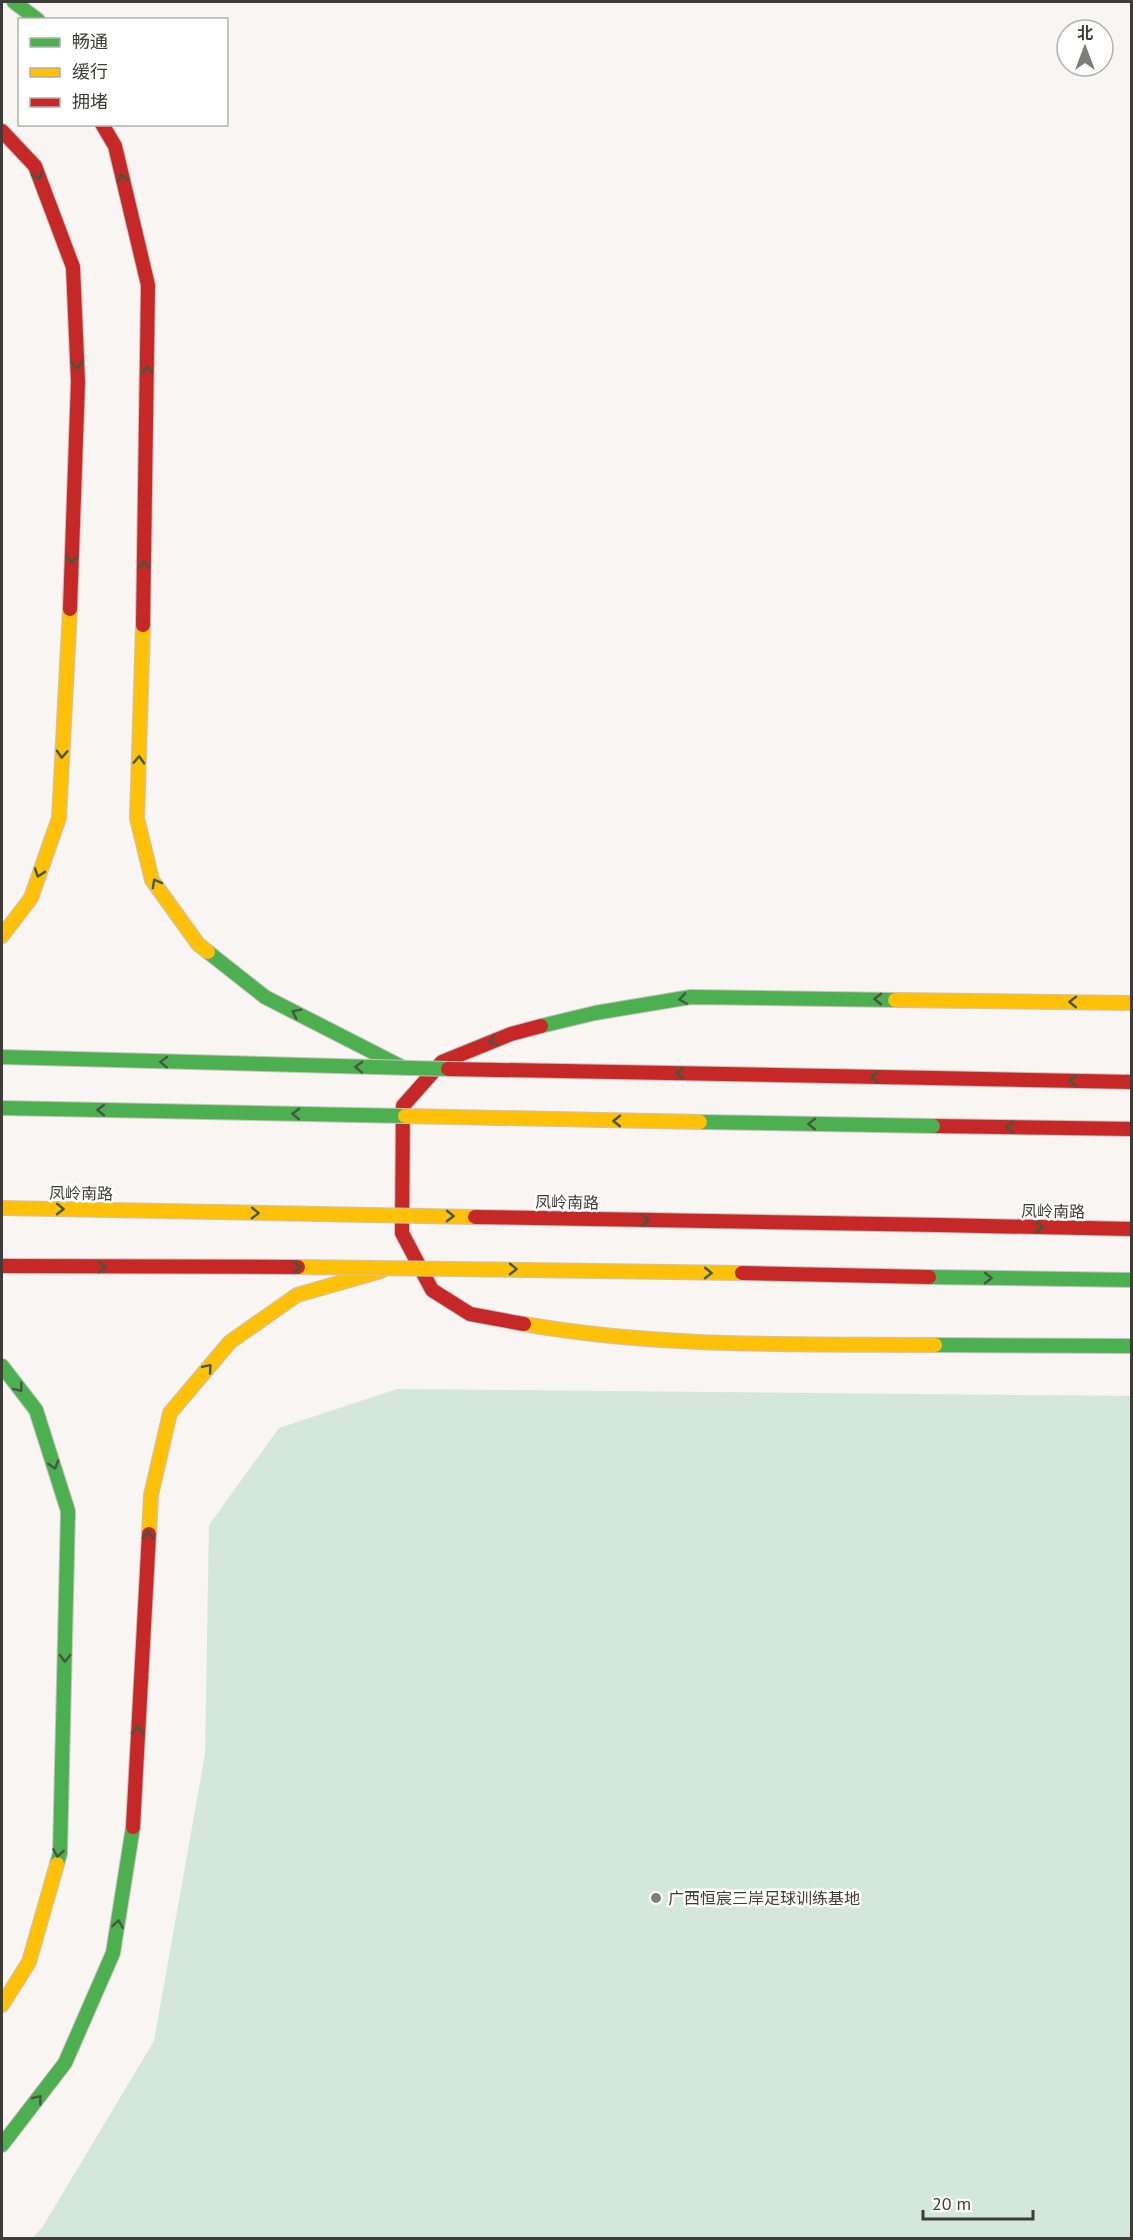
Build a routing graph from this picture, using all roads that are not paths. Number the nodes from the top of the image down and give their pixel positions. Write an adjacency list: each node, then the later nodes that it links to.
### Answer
1 (14, 2): 2 (main road)
2 (36, 18)
3 (103, 126): 8 (main road, one-way to 3)
4 (2, 131): 5 (main road, one-way to 5)
5 (2, 936)
6 (1131, 1003): 17 (main road, one-way to 17)
7 (2, 1057): 8 (main road, one-way to 7, bridge)
8 (404, 1068): 9 (main road, one-way to 8, bridge)
9 (1131, 1082)
10 (2, 1108): 11 (main road, one-way to 10, bridge)
11 (1131, 1129)
12 (2, 1208): 13 (main road, 凤岭南路, one-way to 13, bridge)
13 (1131, 1229)
14 (2, 1266): 15 (main road, one-way to 15, bridge)
15 (396, 1267): 16 (main road, one-way to 16, bridge); 20 (main road, one-way to 15, bridge)
16 (1131, 1280)
17 (1131, 1346)
18 (2, 1366): 19 (main road, one-way to 19)
19 (2, 2006)
20 (2, 2145)

